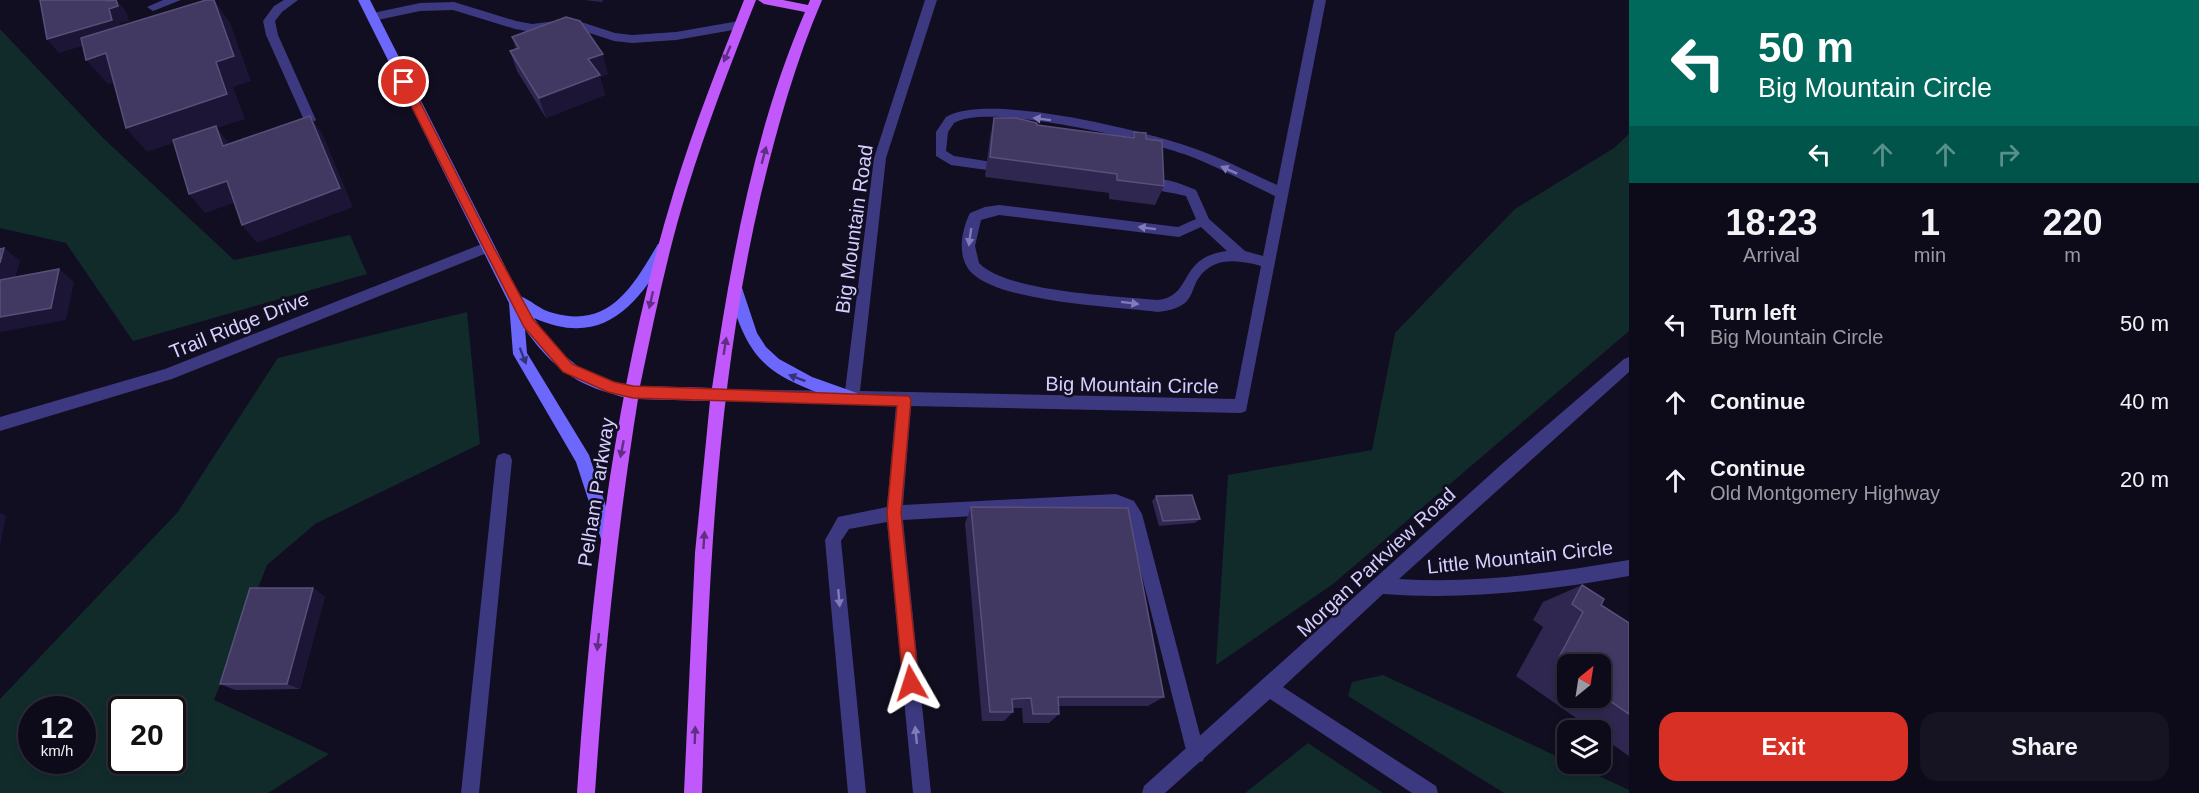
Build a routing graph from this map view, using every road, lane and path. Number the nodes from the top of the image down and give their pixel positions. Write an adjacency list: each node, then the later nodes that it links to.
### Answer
1 (175, 0): 9 (street)
2 (292, 0): 12 (street)
3 (364, 0): 10 (street)
4 (750, 0): 11 (main road, Pelham Parkway)
5 (764, 0): 8 (main road)
6 (931, 0): 26 (street, Big Mountain Road)
7 (1320, 0): 15 (street, Big Mountain Circle)
8 (813, 5): 21 (main road, one-way to 8)
9 (153, 7)
10 (373, 17): 11 (street); 17 (street)
11 (740, 25): 18 (main road, Pelham Parkway, one-way to 18)
12 (310, 120)
13 (987, 165): 15 (street, one-way to 13)
14 (1154, 185): 16 (street)
15 (1282, 193): 20 (street, Big Mountain Circle)
16 (1203, 221): 19 (street); 19 (street, one-way to 19)
17 (488, 248): 22 (street); 28 (street, Trail Ridge Drive)
18 (663, 248): 22 (street); 24 (main road, Pelham Parkway, one-way to 24)
19 (1241, 255): 20 (street)
20 (1269, 263): 27 (street, Big Mountain Circle)
21 (734, 286): 25 (main road, one-way to 21); 26 (street, one-way to 21)
22 (515, 298): 24 (street); 31 (street, one-way to 31)
23 (1629, 363): 33 (street, Morgan Parkview Road)
24 (633, 392): 25 (main road); 31 (main road, Pelham Parkway, one-way to 31)
25 (718, 395): 26 (street, Big Mountain Circle); 38 (main road, one-way to 25)
26 (852, 398): 27 (street, Big Mountain Circle)
27 (904, 400): 30 (street)
28 (0, 424)
29 (504, 460): 36 (street)
30 (894, 513): 35 (street); 39 (street, one-way to 39); 40 (street, one-way to 30)
31 (608, 537): 37 (main road, Pelham Parkway, one-way to 37)
32 (1629, 568): 33 (street, Little Mountain Circle)
33 (1381, 586): 34 (street, Morgan Parkview Road)
34 (1270, 689): 35 (street, Morgan Parkview Road); 42 (street)
35 (1196, 754): 41 (street, Morgan Parkview Road)
36 (470, 793)
37 (586, 793)
38 (693, 793)
39 (857, 793)
40 (922, 793)
41 (1151, 793)
42 (1429, 793)

